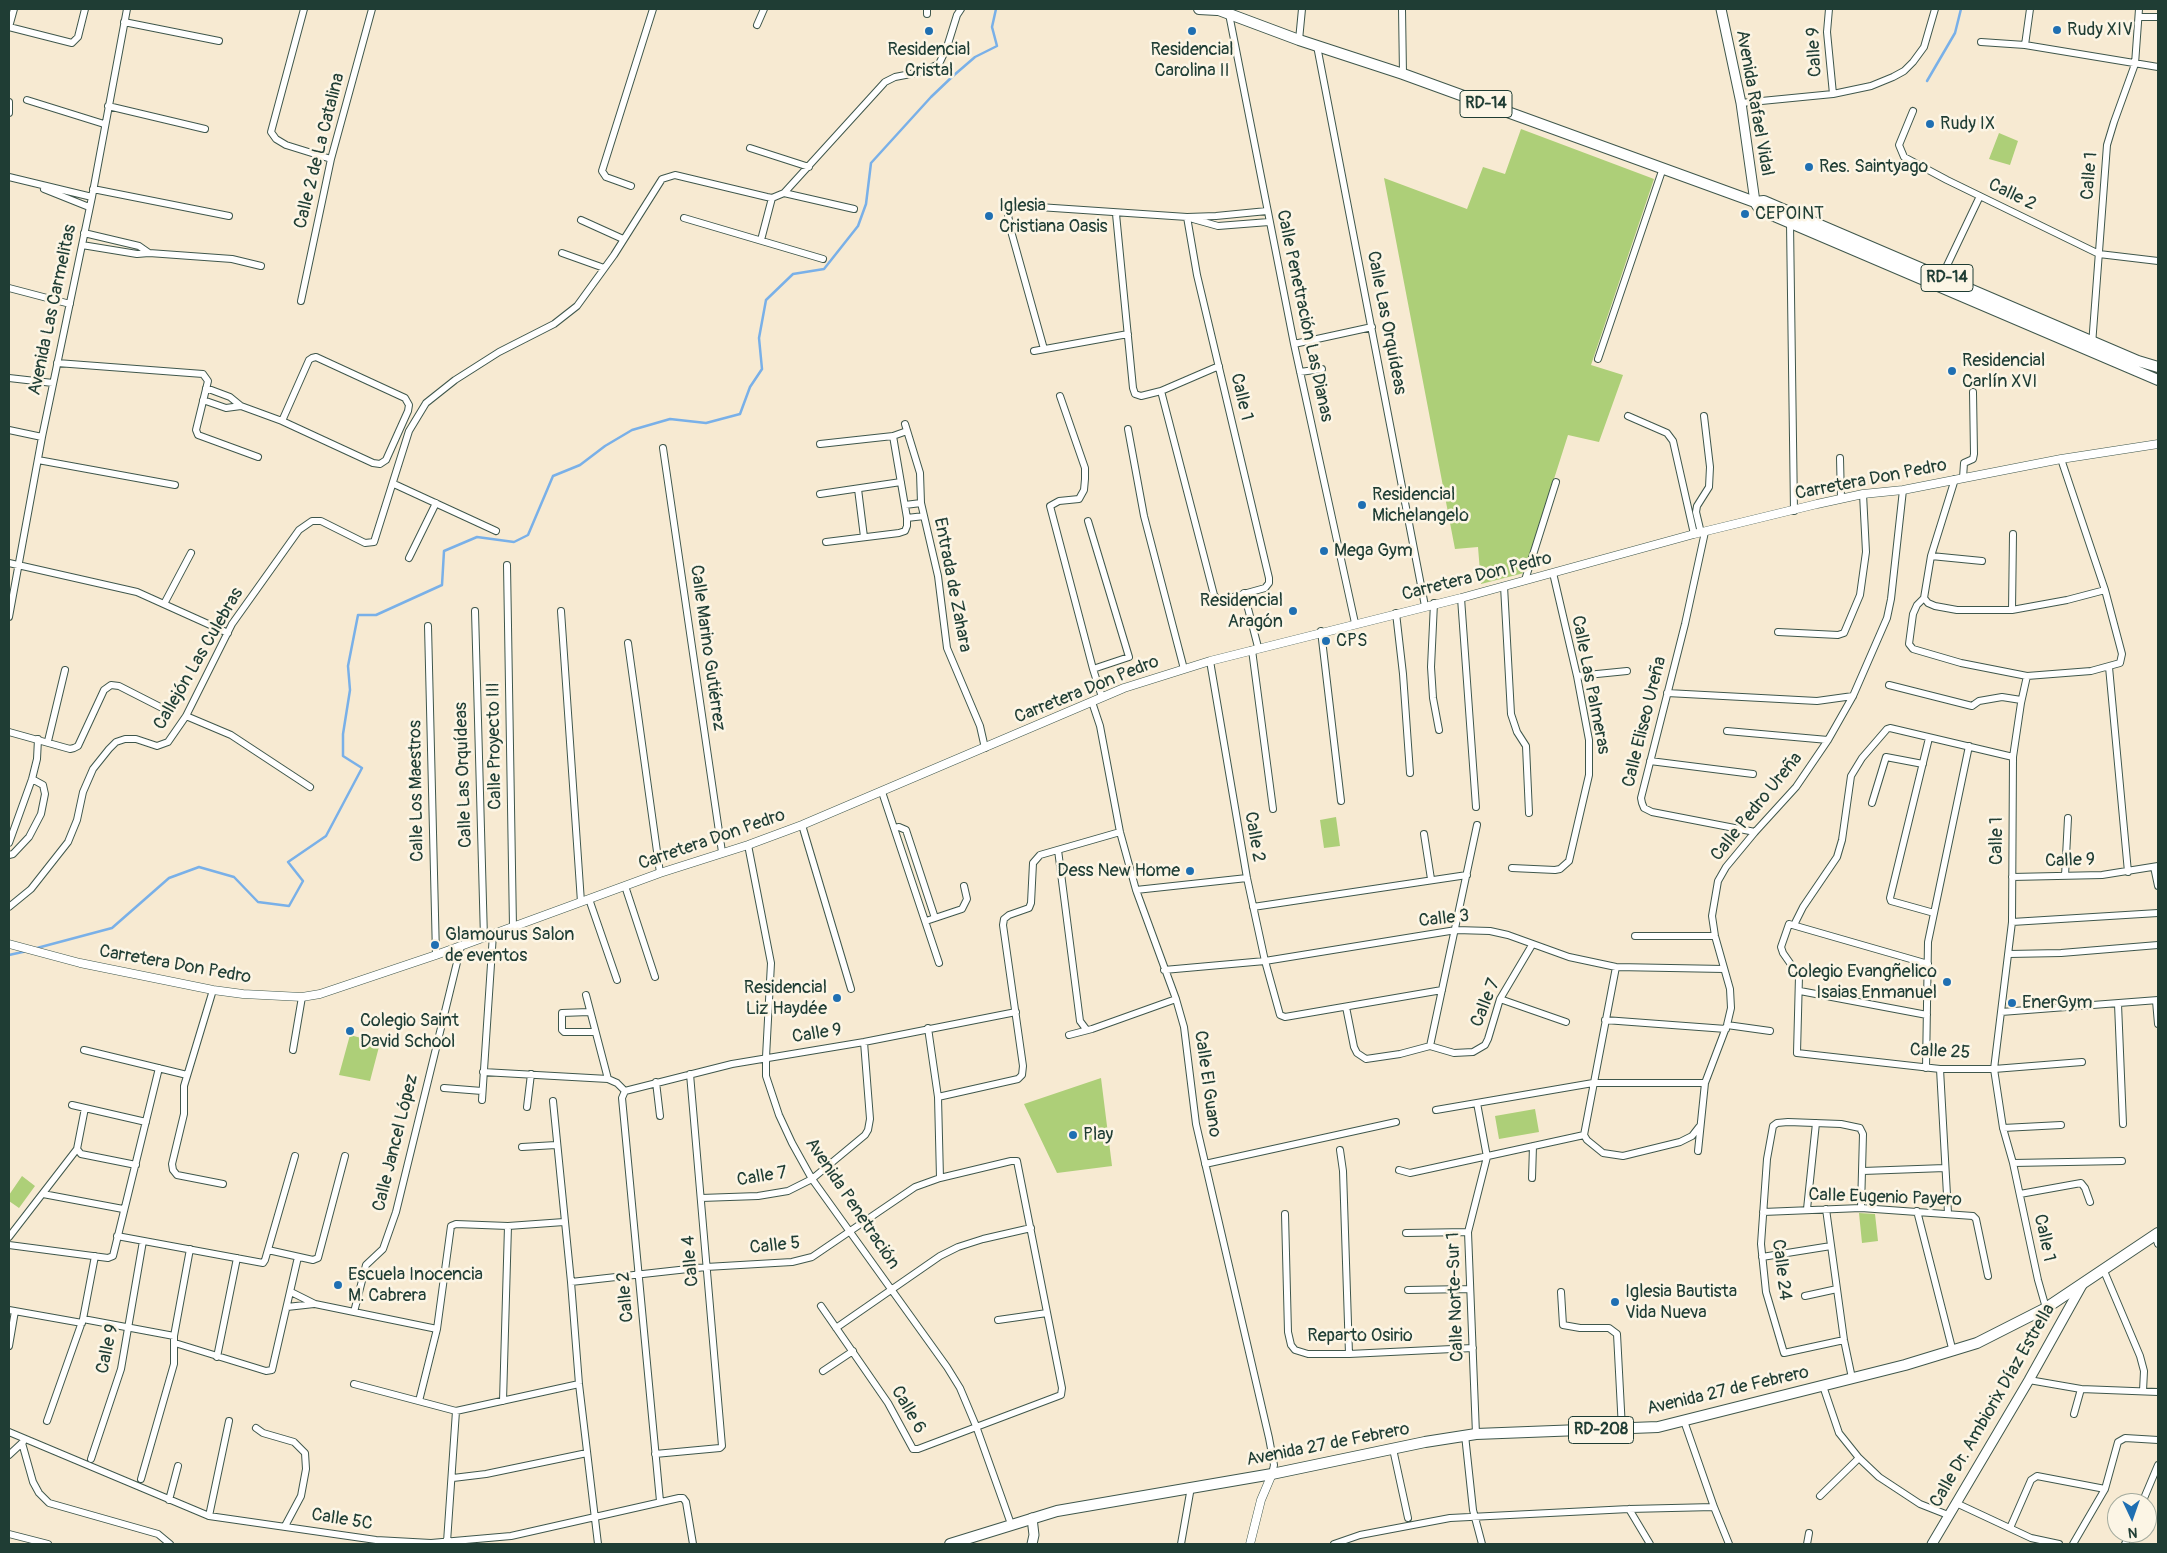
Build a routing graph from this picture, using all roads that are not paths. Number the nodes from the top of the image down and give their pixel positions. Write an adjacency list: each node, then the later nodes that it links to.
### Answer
1 (14, 9): 23 (street)
2 (85, 9): 23 (street)
3 (126, 9): 21 (street, Avenida Las Carmelitas)
4 (304, 9): 42 (street)
5 (372, 9): 42 (street, Calle 2 de La Catalina)
6 (653, 9): 47 (street)
7 (764, 9): 22 (street)
8 (961, 9): 43 (street)
9 (1199, 9): 10 (main road, RD-14)
10 (1216, 9): 18 (main road, RD-14)
11 (1302, 9): 24 (street)
12 (1402, 9): 31 (street)
13 (1721, 9): 35 (main road, Avenida Rafael Vidal)
14 (1829, 9): 32 (street, Calle 9)
15 (1935, 9): 32 (street)
16 (2030, 9): 27 (street)
17 (2140, 9): 19 (street, Calle 1)
18 (1229, 14): 24 (main road, RD-14); 56 (street, Calle Penetración Las Dianas)
19 (2139, 17): 20 (street); 29 (street, Calle 1)
20 (2158, 17)
21 (124, 22): 25 (street); 36 (street, Avenida Las Carmelitas)
22 (757, 24)
23 (9, 27)
24 (1299, 40): 28 (main road, RD-14)
25 (219, 41)
26 (1981, 42): 27 (street)
27 (2025, 45): 29 (street)
28 (1317, 46): 31 (main road, RD-14); 79 (street, Calle Las Orquídeas)
29 (2135, 64): 30 (street); 70 (street, Calle 1)
30 (2158, 67)
31 (1404, 74): 44 (main road, RD-14)
32 (1833, 94): 35 (street)
33 (27, 100): 39 (street)
34 (9, 102): 38 (street)
35 (1741, 103): 53 (main road, Avenida Rafael Vidal)
36 (108, 106): 39 (street, Avenida Las Carmelitas); 40 (street)
37 (1913, 111): 50 (street, Calle 2)
38 (9, 113)
39 (104, 124): 48 (street, Avenida Las Carmelitas)
40 (205, 129)
41 (750, 148): 43 (street)
42 (331, 159): 77 (street, Calle 2 de La Catalina)
43 (809, 167): 49 (street)
44 (1663, 168): 53 (main road, RD-14); 86 (street)
45 (9, 177): 46 (street)
46 (24, 180): 51 (street); 54 (street)
47 (630, 186)
48 (93, 189): 51 (street, Avenida Las Carmelitas); 58 (street)
49 (784, 193): 52 (street); 55 (street)
50 (1980, 196): 70 (street, Calle 2); 75 (street)
51 (92, 197): 54 (street, Avenida Las Carmelitas)
52 (772, 198): 65 (street, Callejón Las Culebras); 66 (street)
53 (1755, 202): 63 (main road, RD-14); 75 (main road, RD-14)
54 (90, 207): 64 (street, Avenida Las Carmelitas)
55 (854, 210)
56 (1267, 211): 59 (street); 62 (street, Calle Penetración Las Dianas)
57 (1116, 214): 59 (street); 80 (street); 83 (street)
58 (229, 216)
59 (1187, 217): 62 (street); 88 (street, Calle 1)
60 (684, 218): 66 (street)
61 (581, 220): 65 (street)
62 (1269, 222): 82 (street, Calle Penetración Las Dianas)
63 (1790, 222): 75 (main road, RD-14); 129 (street)
64 (84, 233): 67 (street, Avenida Las Carmelitas); 68 (street)
65 (623, 240): 74 (street, Callejón Las Culebras)
66 (761, 240): 71 (street)
67 (82, 245): 68 (street); 78 (street, Avenida Las Carmelitas)
68 (149, 253): 73 (street)
69 (562, 253): 74 (street)
70 (2099, 254): 72 (street, Calle 2); 81 (street, Calle 1)
71 (823, 259)
72 (2158, 261)
73 (261, 266)
74 (604, 268): 119 (street, Callejón Las Culebras)
75 (1942, 281): 81 (main road, RD-14); 85 (main road, RD-14)
76 (9, 288): 78 (street)
77 (301, 301)
78 (70, 304): 87 (street, Avenida Las Carmelitas)
79 (1372, 327): 82 (street); 154 (street, Calle Las Orquídeas)
80 (1128, 334): 83 (street); 97 (street)
81 (2093, 340): 85 (street, Calle 1); 89 (main road, RD-14)
82 (1294, 344): 92 (street, Calle Penetración Las Dianas)
83 (1044, 349): 84 (street)
84 (1034, 351)
85 (2091, 351): 89 (main road, RD-14)
86 (1598, 359)
87 (57, 363): 95 (street, Avenida Las Carmelitas); 96 (street)
88 (1218, 366): 97 (street); 149 (street, Calle 1)
89 (2136, 366): 90 (main road, RD-14); 94 (main road, RD-14)
90 (2158, 367)
91 (1322, 369): 92 (street)
92 (1300, 372): 160 (street, Calle Penetración Las Dianas)
93 (9, 378): 95 (street)
94 (2158, 380)
95 (53, 383): 108 (street, Avenida Las Carmelitas)
96 (206, 388): 100 (street); 101 (street)
97 (1161, 391): 149 (street)
98 (1972, 392): 116 (street)
99 (1060, 396): 169 (street)
100 (203, 400): 101 (street); 112 (street)
101 (241, 406): 104 (street)
102 (1628, 416): 134 (street)
103 (1704, 416): 134 (street)
104 (282, 421): 104 (street)
105 (1128, 429): 170 (street)
106 (9, 430): 108 (street)
107 (893, 436): 109 (street); 117 (street); 127 (street, Entrada de Zahara)
108 (42, 437): 115 (street, Avenida Las Carmelitas)
109 (820, 444)
110 (2158, 444): 114 (street, Carretera Don Pedro)
111 (663, 448): 215 (street, Calle Marino Gutiérrez)
112 (258, 456)
113 (1840, 458): 125 (street)
114 (2061, 459): 116 (street, Carretera Don Pedro); 148 (street)
115 (38, 460): 120 (street); 143 (street, Avenida Las Carmelitas)
116 (1959, 478): 122 (street, Carretera Don Pedro); 139 (street)
117 (901, 482): 121 (street); 128 (street)
118 (1556, 482): 146 (street)
119 (394, 484): 126 (street); 164 (street, Callejón Las Culebras)
120 (175, 485)
121 (858, 489): 123 (street); 136 (street)
122 (1903, 490): 124 (street, Carretera Don Pedro); 177 (street, Calle Pedro Ureña)
123 (820, 494)
124 (1863, 494): 125 (street, Carretera Don Pedro); 163 (street)
125 (1841, 498): 129 (street, Carretera Don Pedro)
126 (436, 503): 133 (street); 140 (street)
127 (921, 503): 128 (street); 130 (street, Entrada de Zahara)
128 (905, 505): 131 (street)
129 (1794, 511): 134 (street, Carretera Don Pedro)
130 (924, 516): 131 (street); 191 (street, Entrada de Zahara)
131 (907, 518): 136 (street)
132 (1088, 521): 169 (street)
133 (496, 531)
134 (1700, 533): 145 (street, Carretera Don Pedro); 176 (street, Calle Eliseo Ureña)
135 (2013, 534): 155 (street)
136 (864, 537): 137 (street)
137 (826, 542)
138 (192, 553): 152 (street)
139 (1931, 556): 141 (street); 151 (street)
140 (410, 558)
141 (1982, 561)
142 (9, 563): 143 (street)
143 (18, 565): 152 (street); 159 (street, Avenida Las Carmelitas)
144 (507, 565): 240 (street, Calle Proyecto III)
145 (1552, 573): 146 (street, Carretera Don Pedro); 173 (street, Calle Las Palmeras)
146 (1525, 580): 147 (street, Carretera Don Pedro)
147 (1504, 586): 150 (street, Carretera Don Pedro); 204 (street)
148 (2105, 590): 155 (street); 168 (street)
149 (1244, 594): 166 (street)
150 (1461, 598): 153 (street, Carretera Don Pedro); 202 (street)
151 (1924, 598): 155 (street); 174 (street)
152 (164, 604): 164 (street)
153 (1434, 604): 154 (street, Carretera Don Pedro); 183 (street)
154 (1426, 606): 158 (street, Carretera Don Pedro)
155 (2012, 610)
156 (475, 611): 245 (street, Calle Las Orquídeas)
157 (561, 612): 231 (street)
158 (1396, 613): 160 (street, Carretera Don Pedro); 195 (street)
159 (9, 617)
160 (1355, 623): 162 (street, Carretera Don Pedro)
161 (428, 626): 251 (street, Calle Los Maestros)
162 (1321, 632): 166 (street, Carretera Don Pedro); 200 (street)
163 (1778, 632)
164 (228, 633): 182 (street, Callejón Las Culebras)
165 (628, 643): 220 (street)
166 (1255, 649): 167 (street, Carretera Don Pedro); 203 (street)
167 (1210, 661): 170 (street, Carretera Don Pedro); 224 (street, Calle 2)
168 (2109, 667): 174 (street); 219 (street)
169 (1093, 669): 178 (street)
170 (1184, 669): 178 (street, Carretera Don Pedro)
171 (65, 670): 189 (street)
172 (1627, 671): 173 (street)
173 (1577, 676): 218 (street, Calle Las Palmeras)
174 (2027, 676): 179 (street, Calle 1)
175 (1889, 685): 179 (street)
176 (1667, 692): 177 (street); 193 (street, Calle Eliseo Ureña)
177 (1853, 696): 188 (street, Calle Pedro Ureña)
178 (1102, 697): 180 (street, Carretera Don Pedro)
179 (2021, 700): 192 (street, Calle 1)
180 (1092, 702): 191 (street, Carretera Don Pedro); 209 (street, Calle El Guano)
181 (170, 712): 189 (street)
182 (186, 716): 198 (street); 232 (street, Callejón Las Culebras)
183 (1439, 730)
184 (9, 732): 187 (street)
185 (1727, 732): 188 (street)
186 (1929, 738): 190 (street); 194 (street); 239 (street)
187 (38, 739): 189 (street); 197 (street)
188 (1828, 740): 210 (street, Calle Pedro Ureña)
189 (48, 741)
190 (1969, 746): 192 (street); 234 (street)
191 (985, 748): 199 (street, Carretera Don Pedro)
192 (2013, 757): 223 (street, Calle 1)
193 (1650, 761): 196 (street); 210 (street, Calle Eliseo Ureña)
194 (1923, 764): 201 (street); 234 (street)
195 (1410, 773)
196 (1753, 774)
197 (32, 779): 212 (street); 216 (street)
198 (310, 787)
199 (882, 792): 206 (street, Carretera Don Pedro); 208 (street)
200 (1341, 801)
201 (1872, 802)
202 (1476, 807)
203 (1273, 809)
204 (1528, 813)
205 (2068, 818): 222 (street)
206 (802, 825): 213 (street, Carretera Don Pedro); 260 (street)
207 (1477, 825): 221 (street)
208 (894, 828): 236 (street); 237 (street)
209 (1120, 832): 214 (street); 229 (street, Calle El Guano)
210 (1755, 832): 244 (street, Calle Pedro Ureña)
211 (1424, 834): 225 (street)
212 (9, 843)
213 (748, 846): 215 (street, Carretera Don Pedro); 288 (street, Avenida Penetración)
214 (1058, 850): 272 (street); 280 (street)
215 (722, 852): 220 (street, Carretera Don Pedro)
216 (9, 855)
217 (2156, 867): 219 (street, Calle 9); 228 (street)
218 (1512, 868)
219 (2128, 872): 222 (street, Calle 9)
220 (660, 873): 226 (street, Carretera Don Pedro)
221 (1467, 875): 225 (street); 241 (street)
222 (2065, 876): 223 (street, Calle 9)
223 (2012, 877): 238 (street, Calle 1)
224 (1247, 878): 229 (street); 233 (street, Calle 2)
225 (1431, 879): 233 (street)
226 (624, 886): 230 (street, Carretera Don Pedro); 258 (street)
227 (964, 886): 236 (street)
228 (2158, 886)
229 (1136, 890): 257 (street, Calle El Guano)
230 (589, 898): 231 (street, Carretera Don Pedro); 259 (street)
231 (581, 902): 240 (street, Carretera Don Pedro)
232 (9, 907)
233 (1253, 907): 252 (street, Calle 2)
234 (1934, 912): 254 (street)
235 (2158, 913): 238 (street)
236 (936, 918): 237 (street)
237 (926, 922): 253 (street)
238 (2012, 922): 250 (street, Calle 1)
239 (1794, 925): 254 (street); 263 (street)
240 (513, 927): 242 (street, Carretera Don Pedro)
241 (1456, 930): 247 (street, Calle 3); 252 (street, Calle 3); 262 (street)
242 (493, 934): 245 (street, Carretera Don Pedro); 294 (street)
243 (1635, 936): 244 (street)
244 (1715, 936): 256 (street, Calle Pedro Ureña)
245 (484, 938): 249 (street, Carretera Don Pedro)
246 (9, 944): 261 (street, Carretera Don Pedro)
247 (1532, 945): 255 (street, Calle 3); 267 (street, Calle 7)
248 (2158, 945): 250 (street)
249 (462, 946): 251 (street, Carretera Don Pedro); 390 (street, Calle Jancel López)
250 (2009, 954): 273 (street, Calle 1)
251 (436, 955): 265 (street, Carretera Don Pedro)
252 (1265, 961): 257 (street, Calle 3); 270 (street, Calle 2)
253 (939, 963)
254 (1928, 964): 274 (street)
255 (1616, 968): 256 (street, Calle 3); 275 (street)
256 (1724, 969): 278 (street, Calle Pedro Ureña)
257 (1164, 970): 266 (street, Calle El Guano)
258 (655, 977)
259 (617, 980)
260 (851, 989)
261 (213, 990): 265 (street, Carretera Don Pedro); 295 (street)
262 (1442, 990): 270 (street); 285 (street)
263 (1800, 991): 274 (street); 291 (street, Calle 25)
264 (586, 995): 271 (street)
265 (302, 997): 287 (street)
266 (1176, 999): 280 (street); 333 (street, Calle El Guano)
267 (1500, 999): 276 (street); 285 (street, Calle 7)
268 (2157, 1000): 269 (street); 277 (street)
269 (2118, 1004): 273 (street); 317 (street)
270 (1346, 1007): 285 (street)
271 (589, 1012): 282 (street); 282 (street)
272 (1016, 1012): 279 (street, Calle 9); 305 (street)
273 (2001, 1012): 293 (street, Calle 1)
274 (1927, 1015): 291 (street)
275 (1605, 1020): 278 (street); 301 (street)
276 (1566, 1022)
277 (2158, 1024)
278 (1726, 1027): 281 (street); 300 (street, Calle Pedro Ureña)
279 (928, 1028): 284 (street, Calle 9); 305 (street)
280 (1086, 1029): 283 (street)
281 (1770, 1031)
282 (595, 1032): 298 (street)
283 (1069, 1035)
284 (864, 1042): 288 (street, Calle 9); 340 (street, Calle 7)
285 (1430, 1046)
286 (84, 1050): 290 (street)
287 (293, 1050)
288 (766, 1057): 297 (street, Calle 9); 340 (street, Avenida Penetración)
289 (2082, 1062): 293 (street, Calle 25)
290 (159, 1068): 295 (street); 314 (street)
291 (1926, 1068): 292 (street, Calle 25)
292 (1940, 1069): 293 (street, Calle 25); 335 (street)
293 (1994, 1069): 320 (street, Calle 1)
294 (483, 1072): 296 (street); 303 (street)
295 (187, 1074): 341 (street)
296 (531, 1074): 298 (street); 310 (street)
297 (690, 1074): 299 (street, Calle 9); 344 (street, Calle 4)
298 (608, 1079): 304 (street)
299 (656, 1082): 304 (street, Calle 9); 313 (street)
300 (1704, 1083): 301 (street); 319 (street, Calle Pedro Ureña)
301 (1593, 1084): 308 (street); 321 (street)
302 (444, 1088): 303 (street)
303 (482, 1091): 306 (street)
304 (625, 1091): 374 (street, Calle 2)
305 (938, 1097): 338 (street)
306 (482, 1100)
307 (553, 1101): 322 (street)
308 (1477, 1103): 312 (street); 330 (street, Calle Norte-Sur 1)
309 (72, 1105): 311 (street)
310 (527, 1107)
311 (85, 1108): 314 (street); 325 (street)
312 (1436, 1110)
313 (660, 1116)
314 (146, 1122): 334 (street)
315 (1396, 1122): 333 (street)
316 (1816, 1123): 337 (street); 349 (street); 351 (street, Calle 24)
317 (2123, 1124)
318 (2061, 1125): 320 (street)
319 (1699, 1127): 321 (street); 327 (street, Calle Pedro Ureña)
320 (2003, 1128): 332 (street, Calle 1)
321 (1584, 1135): 323 (street)
322 (556, 1145): 324 (street); 354 (street)
323 (1534, 1146): 330 (street); 339 (street)
324 (522, 1147)
325 (77, 1149): 334 (street); 342 (street)
326 (1340, 1150): 404 (street)
327 (1698, 1151)
328 (295, 1156): 367 (street)
329 (345, 1156): 369 (street)
330 (1487, 1157): 336 (street); 358 (street, Calle Norte-Sur 1)
331 (2122, 1160): 332 (street)
332 (2013, 1162): 343 (street, Calle 1)
333 (1205, 1164): 438 (street, Calle El Guano)
334 (136, 1165): 347 (street)
335 (1946, 1168): 337 (street); 352 (street)
336 (1399, 1170)
337 (1863, 1170): 346 (street)
338 (940, 1178): 356 (street, Calle 5); 357 (street, Calle 5)
339 (1532, 1178)
340 (812, 1179): 344 (street, Calle 7); 357 (street, Avenida Penetración)
341 (223, 1184)
342 (43, 1194): 347 (street); 361 (street)
343 (2020, 1194): 345 (street); 388 (street, Calle 1)
344 (701, 1198): 372 (street, Calle 4)
345 (2090, 1202)
346 (1861, 1208): 348 (street, Calle Eugenio Payero); 350 (street, Calle Eugenio Payero)
347 (123, 1209): 360 (street)
348 (1826, 1209): 349 (street, Calle Eugenio Payero); 365 (street)
349 (1808, 1210): 351 (street, Calle Eugenio Payero)
350 (1917, 1211): 352 (street, Calle Eugenio Payero); 403 (street)
351 (1763, 1212): 370 (street, Calle 24)
352 (1948, 1213): 375 (street, Calle Eugenio Payero)
353 (1285, 1214): 404 (street, Reparto Osirio)
354 (564, 1222): 355 (street); 376 (street)
355 (508, 1226): 396 (street); 416 (street)
356 (1031, 1228): 378 (street); 391 (street)
357 (852, 1232): 372 (street, Calle 5); 378 (street, Avenida Penetración)
358 (1468, 1232): 359 (street); 379 (street, Calle Norte-Sur 1)
359 (1406, 1233)
360 (117, 1236): 363 (street); 368 (street)
361 (9, 1237)
362 (2157, 1238): 373 (main road, Avenida 27 de Febrero / RD-208)
363 (143, 1241): 366 (street); 394 (street, Calle 9)
364 (9, 1245): 368 (street)
365 (1831, 1246): 370 (street); 380 (street)
366 (190, 1249): 371 (street); 397 (street)
367 (268, 1250): 369 (street); 371 (street)
368 (95, 1256): 393 (street)
369 (298, 1257): 382 (street)
370 (1762, 1257): 398 (street, Calle 24)
371 (237, 1258): 405 (street)
372 (706, 1267): 374 (street, Calle 5); 432 (street, Calle 4)
373 (2104, 1271): 377 (main road, Avenida 27 de Febrero / RD-208); 413 (street)
374 (640, 1274): 376 (street, Calle 5); 432 (street, Calle 2)
375 (1988, 1276)
376 (571, 1282): 410 (street)
377 (2082, 1285): 388 (main road, Avenida 27 de Febrero / RD-208); 408 (main road, Calle Dr. Ambiorix Díaz Estrella)
378 (891, 1289): 395 (street); 422 (street, Avenida Penetración)
379 (1470, 1289): 381 (street); 401 (street, Calle Norte-Sur 1)
380 (1837, 1289): 384 (street); 398 (street)
381 (1408, 1290)
382 (291, 1292): 385 (street); 387 (street)
383 (1561, 1292): 424 (street)
384 (1805, 1296)
385 (316, 1304): 387 (street); 390 (street)
386 (821, 1306): 395 (street, Calle 6)
387 (287, 1307): 405 (street)
388 (2046, 1308): 403 (main road, Avenida 27 de Febrero / RD-208)
389 (12, 1310): 393 (street); 400 (street)
390 (354, 1312): 396 (street)
391 (1047, 1313): 392 (street); 422 (street, Calle 6)
392 (998, 1320)
393 (82, 1321): 394 (street); 419 (street)
394 (128, 1326): 397 (street); 435 (street, Calle 9)
395 (836, 1328): 402 (street, Calle 6)
396 (437, 1329): 415 (street)
397 (174, 1336): 399 (street)
398 (1844, 1340): 407 (street)
399 (175, 1344): 405 (street); 440 (street)
400 (9, 1346)
401 (1473, 1348): 404 (street, Reparto Osirio); 426 (street, Calle Norte-Sur 1)
402 (853, 1351): 406 (street); 422 (street, Calle 6)
403 (1953, 1352): 407 (main road, Avenida 27 de Febrero / RD-208)
404 (1349, 1354)
405 (218, 1357)
406 (823, 1371)
407 (1852, 1378): 411 (main road, Avenida 27 de Febrero / RD-208)
408 (2029, 1380): 412 (street); 447 (main road, Calle Dr. Ambiorix Díaz Estrella)
409 (354, 1384): 415 (street)
410 (579, 1384): 416 (street); 431 (street)
411 (1823, 1386): 421 (main road, Avenida 27 de Febrero / RD-208); 434 (street)
412 (2081, 1389): 413 (street); 418 (street)
413 (2143, 1391): 414 (street)
414 (2158, 1392)
415 (419, 1401): 417 (street)
416 (503, 1401): 417 (street)
417 (456, 1411): 439 (street)
418 (2074, 1414)
419 (47, 1421)
420 (229, 1421): 451 (street)
421 (1684, 1421): 424 (main road, Avenida 27 de Febrero / RD-208); 448 (street)
422 (976, 1426): 456 (street, Avenida Penetración)
423 (256, 1428): 457 (street)
424 (1622, 1429): 426 (main road, Avenida 27 de Febrero / RD-208)
425 (9, 1432): 429 (street, Calle 5C)
426 (1476, 1434): 427 (main road, Avenida 27 de Febrero / RD-208)
427 (1465, 1435): 430 (main road, Avenida 27 de Febrero / RD-208); 453 (street)
428 (2158, 1440): 442 (street)
429 (23, 1441): 433 (street); 445 (street, Calle 5C); 465 (street)
430 (1393, 1449): 438 (main road, Avenida 27 de Febrero / RD-208); 455 (street)
431 (587, 1453): 439 (street); 452 (street)
432 (655, 1454): 446 (street, Calle 2)
433 (9, 1456)
434 (1860, 1458): 444 (street); 450 (street)
435 (91, 1459)
436 (2158, 1465): 443 (street)
437 (178, 1466): 445 (street)
438 (1272, 1474): 441 (main road, Avenida 27 de Febrero / RD-208); 473 (street)
439 (453, 1478): 463 (street)
440 (141, 1479)
441 (1192, 1487): 454 (main road, Avenida 27 de Febrero / RD-208); 472 (street)
442 (2105, 1489): 458 (street); 481 (street)
443 (2146, 1493)
444 (1820, 1496)
445 (169, 1500): 451 (street, Calle 5C)
446 (660, 1501): 452 (street, Calle 5C); 469 (street, Calle 5C)
447 (1956, 1503): 450 (main road, Calle Dr. Ambiorix Díaz Estrella); 458 (street)
448 (1714, 1507): 449 (street); 477 (street)
449 (1630, 1509): 453 (street); 476 (street)
450 (1948, 1515): 479 (main road, Calle Dr. Ambiorix Díaz Estrella)
451 (209, 1516): 457 (street, Calle 5C)
452 (594, 1516): 461 (street, Calle 5C); 468 (street)
453 (1475, 1516): 474 (street); 475 (street)
454 (1032, 1518): 456 (main road, Avenida 27 de Febrero / RD-208); 471 (main road)
455 (1408, 1518)
456 (1011, 1524): 470 (main road, Avenida 27 de Febrero / RD-208)
457 (285, 1526): 462 (street, Calle 5C)
458 (2010, 1528): 480 (street)
459 (1809, 1533): 478 (street)
460 (9, 1534): 464 (street)
461 (511, 1536): 463 (street, Calle 5C); 467 (street)
462 (377, 1542): 466 (street, Calle 5C)
463 (447, 1542): 466 (street, Calle 5C)
464 (48, 1544)
465 (170, 1544)
466 (432, 1544)
467 (514, 1544)
468 (598, 1544)
469 (694, 1544)
470 (950, 1544)
471 (1032, 1544)
472 (1181, 1544)
473 (1250, 1544)
474 (1334, 1544)
475 (1482, 1544)
476 (1650, 1544)
477 (1729, 1544)
478 (1807, 1544)
479 (1932, 1544)
480 (2059, 1544)
481 (2073, 1544)

